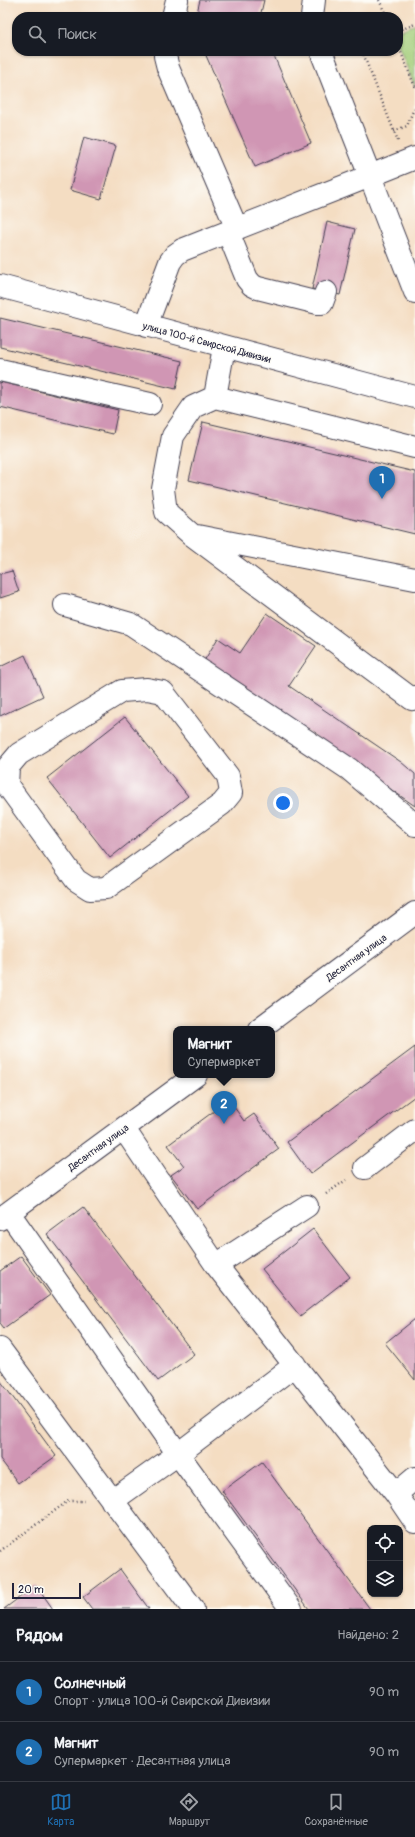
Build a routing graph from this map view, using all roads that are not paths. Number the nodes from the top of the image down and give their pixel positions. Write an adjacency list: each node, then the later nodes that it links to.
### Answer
1 (177, 0): 3 (street)
2 (314, 0): 4 (street)
3 (174, 12)
4 (313, 12)
5 (167, 56): 9 (street)
6 (323, 56): 8 (street)
7 (411, 160): 8 (street)
8 (370, 176): 9 (street); 12 (street)
9 (232, 231): 11 (street); 13 (street)
10 (0, 286): 13 (street, улица 100-й Свирской Дивизии)
11 (326, 292)
12 (415, 292)
13 (146, 326): 14 (street, улица 100-й Свирской Дивизии)
14 (224, 347): 16 (street); 17 (street, улица 100-й Свирской Дивизии)
15 (0, 370): 18 (street)
16 (215, 397): 19 (street); 20 (street)
17 (415, 397)
18 (150, 404)
19 (415, 447)
20 (192, 535): 21 (street); 23 (street)
21 (415, 580)
22 (65, 605): 25 (street)
23 (415, 697)
24 (4, 787): 24 (street)
25 (415, 825)
26 (415, 913): 27 (street, Десантная улица)
27 (262, 1026)
28 (192, 1078): 29 (street, Десантная улица)
29 (124, 1129): 33 (street, Десантная улица); 34 (street)
30 (415, 1130): 31 (street)
31 (365, 1168)
32 (307, 1206): 34 (street)
33 (4, 1216): 37 (street)
34 (216, 1265): 36 (street)
35 (0, 1349): 40 (street)
36 (295, 1366): 37 (street); 39 (street)
37 (178, 1454): 40 (street); 43 (street)
38 (415, 1478): 39 (street)
39 (396, 1494): 41 (street)
40 (112, 1501): 42 (street)
41 (415, 1522)
42 (192, 1609)
43 (291, 1609)

